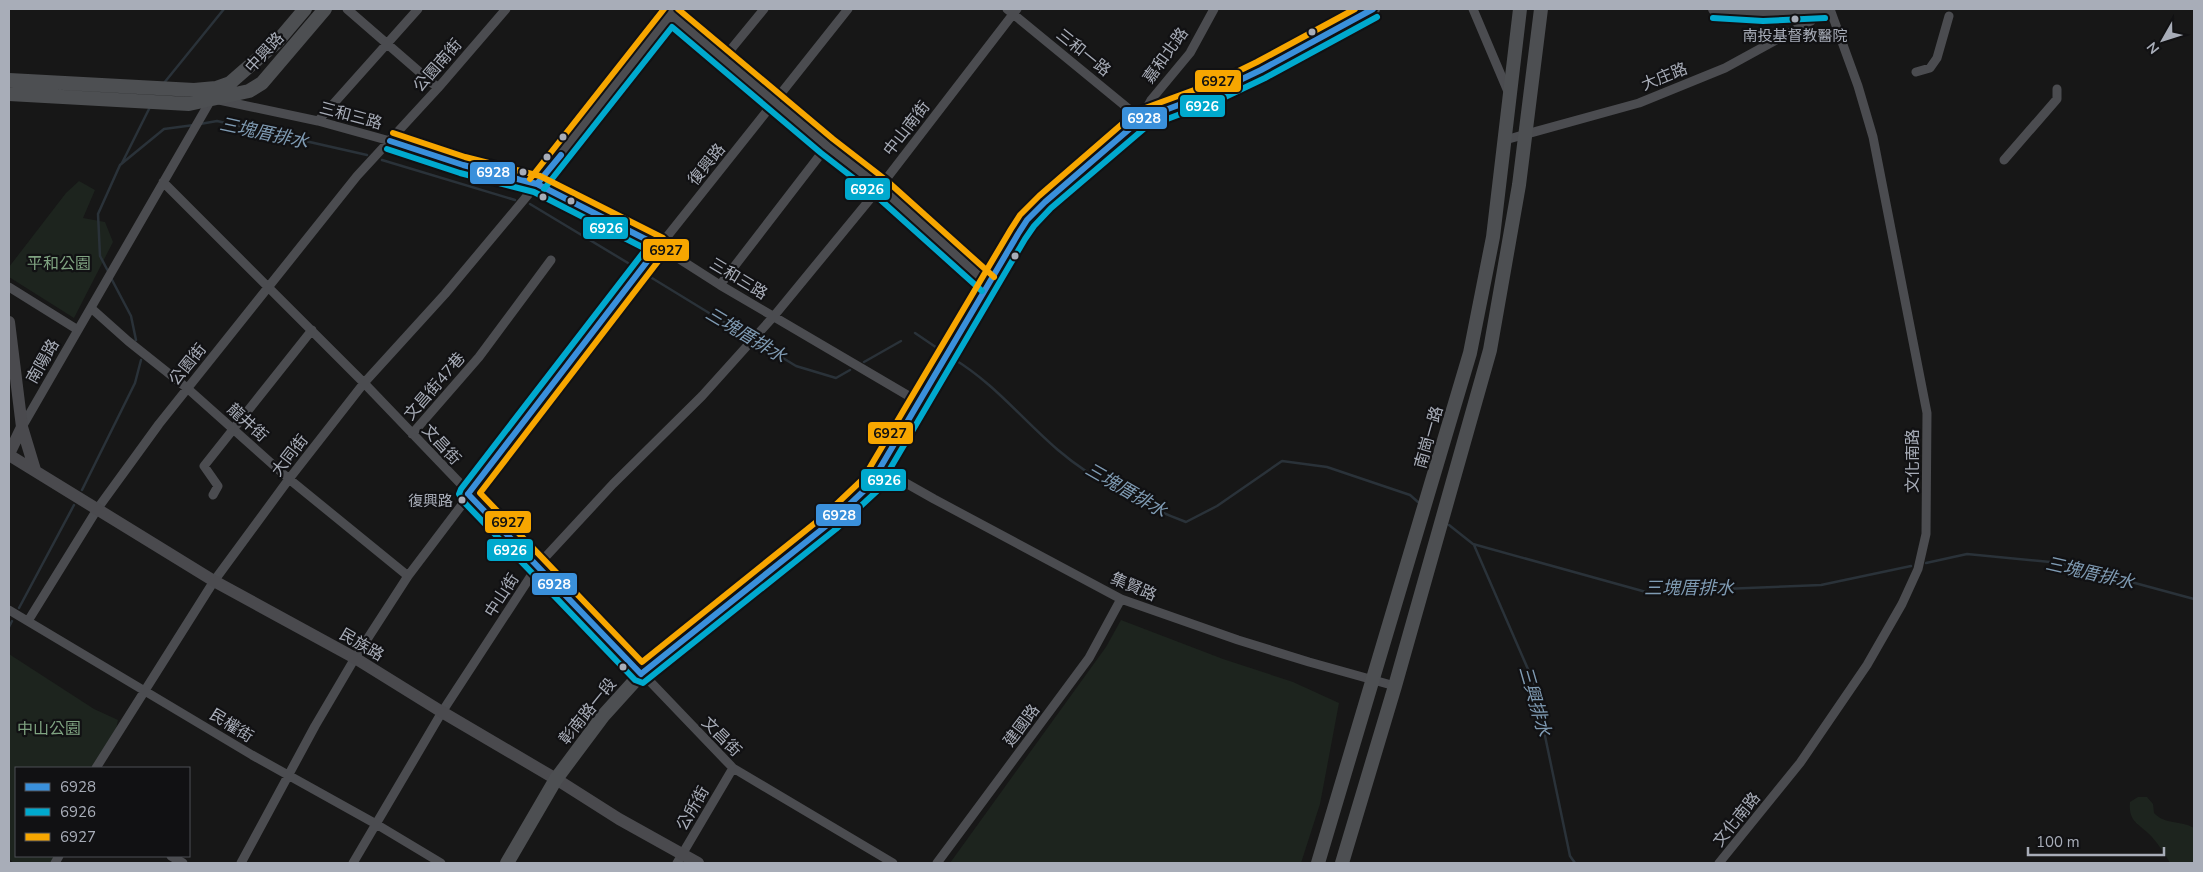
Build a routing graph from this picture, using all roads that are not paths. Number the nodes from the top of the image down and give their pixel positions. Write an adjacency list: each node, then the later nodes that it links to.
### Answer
1 (305, 9): 18 (main road, 中興路)
2 (325, 9): 20 (main road, 中興路)
3 (347, 9): 19 (street)
4 (418, 9): 19 (street)
5 (506, 9): 25 (street, 公園南街)
6 (764, 9): 21 (street)
7 (848, 9): 31 (street, 復興路)
8 (1214, 9): 32 (street, 嘉和北路)
9 (1373, 9): 32 (main road)
10 (1473, 9): 30 (street)
11 (1520, 9): 30 (main road, 南崗一路)
12 (1541, 9): 34 (main road)
13 (1714, 9): 14 (main road)
14 (1823, 9): 34 (street, 大庄路); 94 (street, 文化南路)
15 (1013, 10): 32 (street, 三和一路); 41 (street, 中山南街)
16 (670, 11): 21 (street); 40 (street, 大同街)
17 (1949, 16): 22 (street)
18 (277, 42): 20 (main road); 24 (main road, 中興路)
19 (387, 45): 25 (street); 33 (street)
20 (289, 52): 29 (main road, 中興路)
21 (723, 59): 31 (street)
22 (1916, 72)
23 (9, 80): 27 (main road, 中興路)
24 (230, 83): 27 (main road, 中興路); 29 (street)
25 (438, 88): 35 (street, 公園南街)
26 (2058, 89): 38 (street)
27 (194, 90): 29 (street, 三和三路)
28 (9, 94): 29 (main road, 中興路)
29 (212, 98): 33 (street, 三和三路); 39 (street)
30 (1511, 98): 36 (main road, 南崗一路)
31 (774, 103): 37 (street); 42 (street, 復興路)
32 (1141, 119): 44 (main road)
33 (318, 121): 35 (street, 三和三路)
34 (1525, 135): 36 (street, 大庄路); 76 (main road)
35 (390, 140): 40 (street, 三和三路); 46 (street, 公園街)
36 (1505, 140): 75 (main road, 南崗一路)
37 (827, 146): 41 (street); 45 (street)
38 (2004, 160)
39 (164, 182): 46 (street, 文昌街); 48 (street, 南陽路)
40 (537, 184): 42 (street, 三和三路); 54 (street, 大同街)
41 (880, 187): 44 (street); 49 (street, 中山南街)
42 (659, 246): 45 (street, 三和三路); 64 (street, 復興路)
43 (551, 260): 59 (street, 文昌街47巷)
44 (988, 284): 56 (main road, 彰南路一段)
45 (720, 285): 49 (street, 三和三路)
46 (269, 286): 52 (street, 文昌街); 55 (street, 公園街)
47 (9, 287): 51 (street)
48 (91, 308): 51 (street, 南陽路); 55 (street, 龍井街)
49 (774, 316): 53 (street, 中山南街); 56 (street, 三和三路)
50 (9, 322): 57 (main road)
51 (78, 330): 57 (street, 南陽路)
52 (312, 330): 54 (street, 文昌街); 58 (street)
53 (738, 355): 67 (street, 中山街)
54 (364, 383): 59 (street, 文昌街); 63 (street, 大同街)
55 (187, 388): 58 (street, 龍井街); 66 (street, 公園街)
56 (919, 402): 61 (main road, 彰南路一段)
57 (22, 428): 60 (main road, 南陽路); 62 (main road)
58 (233, 429): 63 (street, 龍井街); 65 (street)
59 (412, 434): 64 (street, 文昌街)
60 (9, 454): 62 (main road, 民族路)
61 (881, 469): 70 (street, 集賢路); 74 (main road, 彰南路一段)
62 (35, 470): 66 (main road, 民族路)
63 (289, 478): 68 (street, 龍井街); 69 (street, 大同街)
64 (468, 494): 67 (street, 文昌街); 68 (street, 復興路)
65 (213, 495)
66 (98, 508): 69 (main road, 民族路); 72 (street, 公園街)
67 (538, 566): 74 (street, 文昌街); 78 (street, 中山街)
68 (408, 576): 73 (street, 復興路)
69 (214, 581): 73 (main road, 民族路); 77 (street, 大同街)
70 (1121, 599): 75 (street, 集賢路); 91 (street, 建國路)
71 (9, 610): 72 (street, 民權街)
72 (28, 621): 77 (street, 民權街)
73 (355, 658): 78 (main road, 民族路); 81 (street, 復興路)
74 (641, 674): 80 (street, 文昌街); 82 (main road, 彰南路一段)
75 (1373, 680): 76 (street, 集賢路); 92 (main road, 南崗一路)
76 (1395, 686): 93 (main road)
77 (144, 690): 79 (street, 大同街); 81 (street, 民權街)
78 (442, 712): 82 (main road, 民族路); 83 (street, 中山街)
79 (97, 767)
80 (733, 768): 84 (street, 公所街); 90 (street, 文昌街)
81 (288, 775): 83 (street, 民權街); 85 (street, 復興路)
82 (556, 778): 84 (main road, 民族路); 88 (main road, 彰南路一段)
83 (376, 824): 86 (street, 中山街); 87 (street, 民權街)
84 (680, 859): 89 (main road, 民族路)
85 (241, 863)
86 (353, 863)
87 (441, 863)
88 (507, 863)
89 (698, 863)
90 (893, 863)
91 (937, 863)
92 (1318, 863)
93 (1342, 863)
94 (1719, 863)

